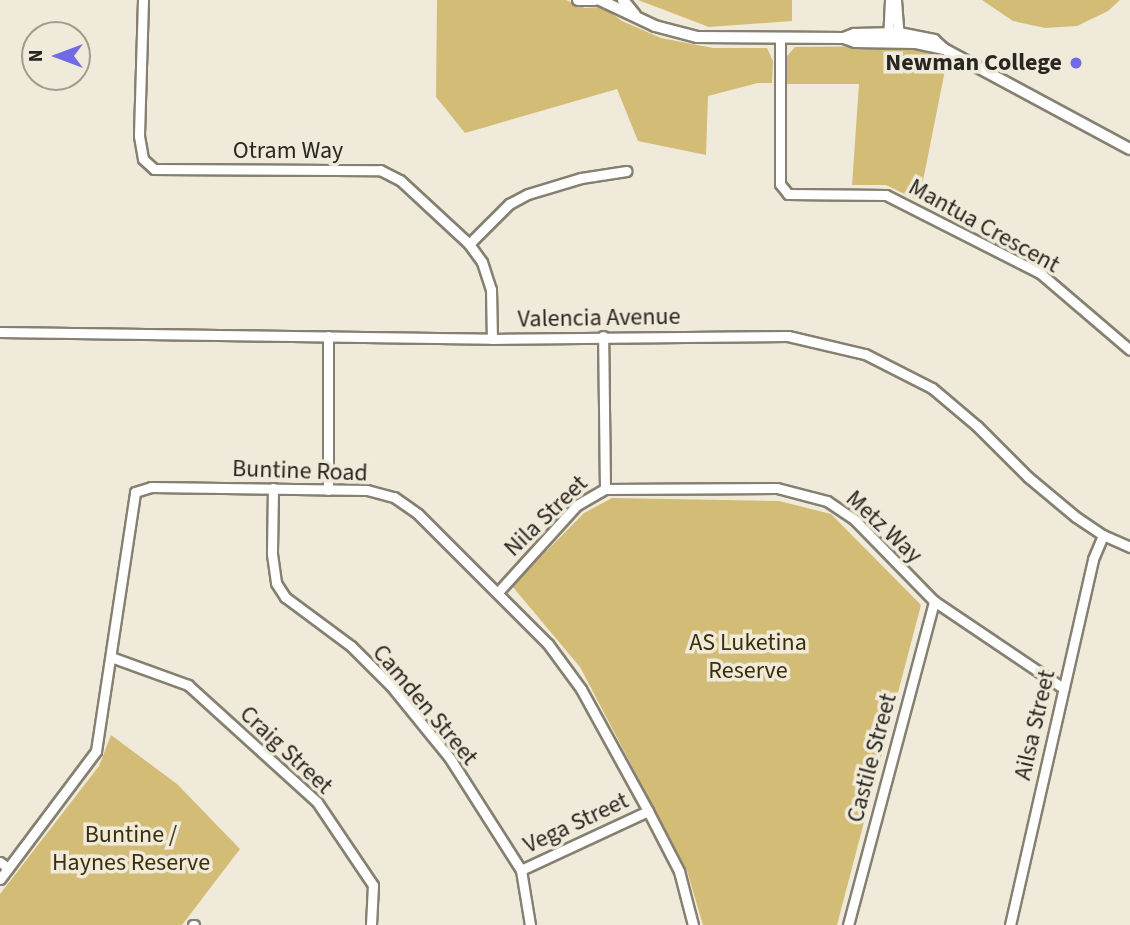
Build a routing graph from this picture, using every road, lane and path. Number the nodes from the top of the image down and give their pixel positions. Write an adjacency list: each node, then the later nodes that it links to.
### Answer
1 (143, 0): 12 (street, Otram Way)
2 (578, 0): 3 (street)
3 (597, 0): 7 (street)
4 (623, 0): 7 (street)
5 (890, 0): 9 (street)
6 (895, 0): 9 (street)
7 (635, 15): 8 (street)
8 (780, 38): 9 (street); 17 (street, Mantua Crescent)
9 (893, 38): 10 (street)
10 (1130, 149)
11 (626, 172): 12 (street)
12 (469, 244): 16 (street, Otram Way)
13 (0, 332): 14 (street, Valencia Avenue)
14 (328, 336): 16 (street, Valencia Avenue); 20 (street)
15 (603, 336): 16 (street, Valencia Avenue); 19 (street, Nila Street); 21 (street, Valencia Avenue)
16 (492, 339)
17 (1130, 350)
18 (273, 488): 20 (street, Buntine Road); 25 (street, Buntine Road); 30 (street, Camden Street)
19 (605, 489): 23 (street, Nila Street); 24 (street, Metz Way)
20 (328, 490): 23 (street, Buntine Road)
21 (1103, 535): 22 (street, Valencia Avenue); 26 (street, Ailsa Street)
22 (1130, 547)
23 (499, 592): 27 (street, Buntine Road)
24 (934, 601): 26 (street, Metz Way); 35 (street, Castile Street)
25 (111, 657): 29 (street, Buntine Road); 32 (street, Craig Street)
26 (1063, 688): 36 (street, Ailsa Street)
27 (648, 811): 30 (street, Vega Street); 34 (street, Buntine Road)
28 (0, 862): 29 (street)
29 (8, 869): 31 (street, Buntine Road)
30 (521, 870): 33 (street, Camden Street)
31 (0, 879)
32 (371, 925)
33 (530, 925)
34 (693, 925)
35 (848, 925)
36 (1010, 925)

